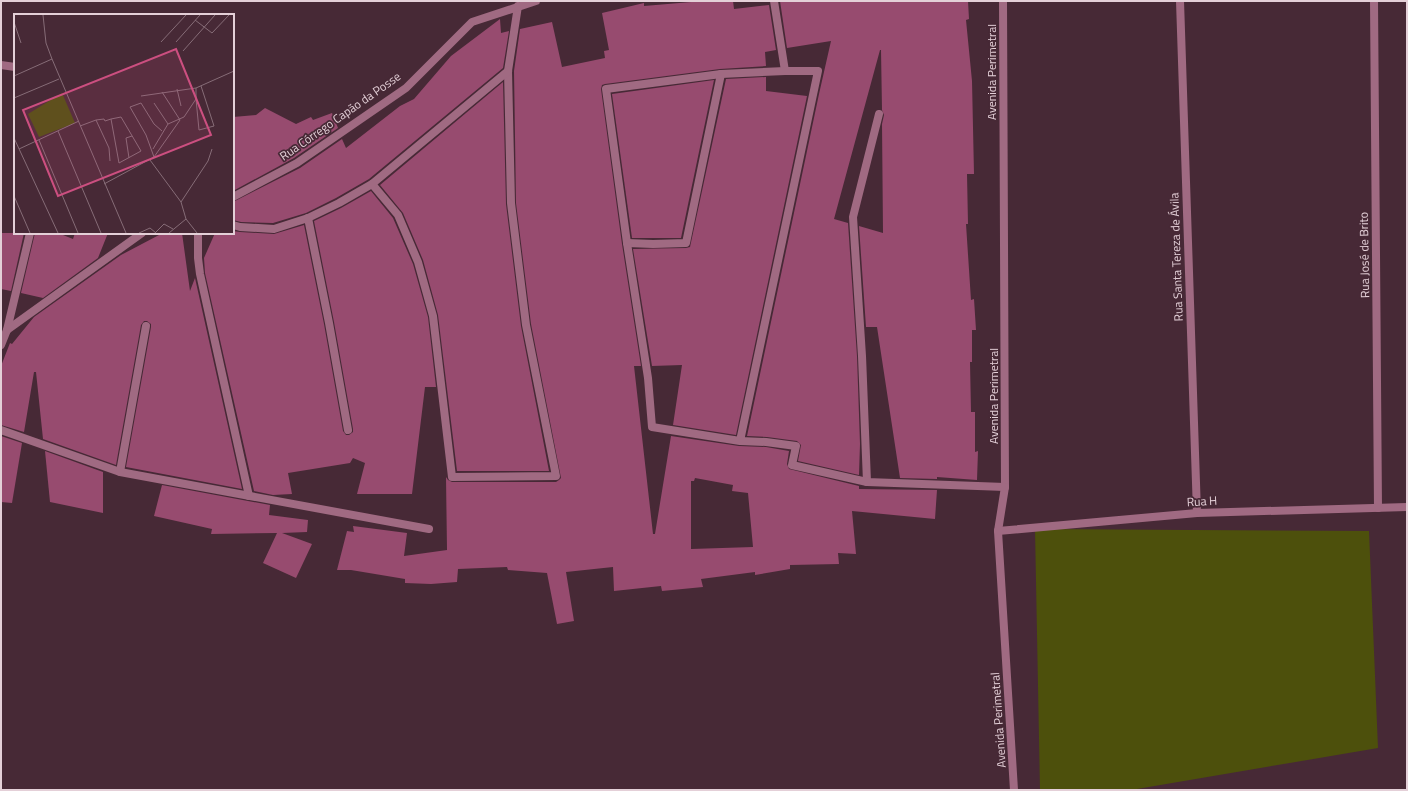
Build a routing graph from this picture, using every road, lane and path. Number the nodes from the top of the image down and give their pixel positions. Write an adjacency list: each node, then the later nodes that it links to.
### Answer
1 (536, 1): 6 (street, Rua Córrego Capão da Posse)
2 (774, 1): 9 (street)
3 (1003, 1): 29 (street, Avenida Perimetral)
4 (1180, 1): 33 (street, Rua Santa Tereza de Ávila)
5 (1374, 1): 32 (street, Rua José de Brito)
6 (518, 6): 10 (street); 14 (street, Rua Córrego Capão da Posse)
7 (1, 65): 8 (street)
8 (14, 67)
9 (785, 70): 11 (street); 26 (street)
10 (508, 71): 13 (street); 13 (street)
11 (721, 74): 20 (street); 20 (street)
12 (879, 114): 28 (street)
13 (372, 184): 15 (street)
14 (234, 196)
15 (308, 218): 16 (street); 25 (street)
16 (234, 225)
17 (30, 234): 22 (street)
18 (141, 234): 22 (street)
19 (198, 234): 30 (street)
20 (626, 243): 26 (street)
21 (146, 326): 27 (street)
22 (7, 330): 23 (street)
23 (1, 345)
24 (1, 430): 27 (street)
25 (348, 430)
26 (740, 440): 28 (street)
27 (120, 472): 30 (street)
28 (867, 482): 29 (street)
29 (1005, 487): 35 (street, Avenida Perimetral)
30 (249, 496): 34 (street)
31 (1407, 507): 32 (street, Rua H)
32 (1378, 508): 33 (street, Rua H)
33 (1197, 513): 35 (street, Rua H)
34 (429, 529)
35 (998, 531): 36 (street, Avenida Perimetral)
36 (1014, 790)

